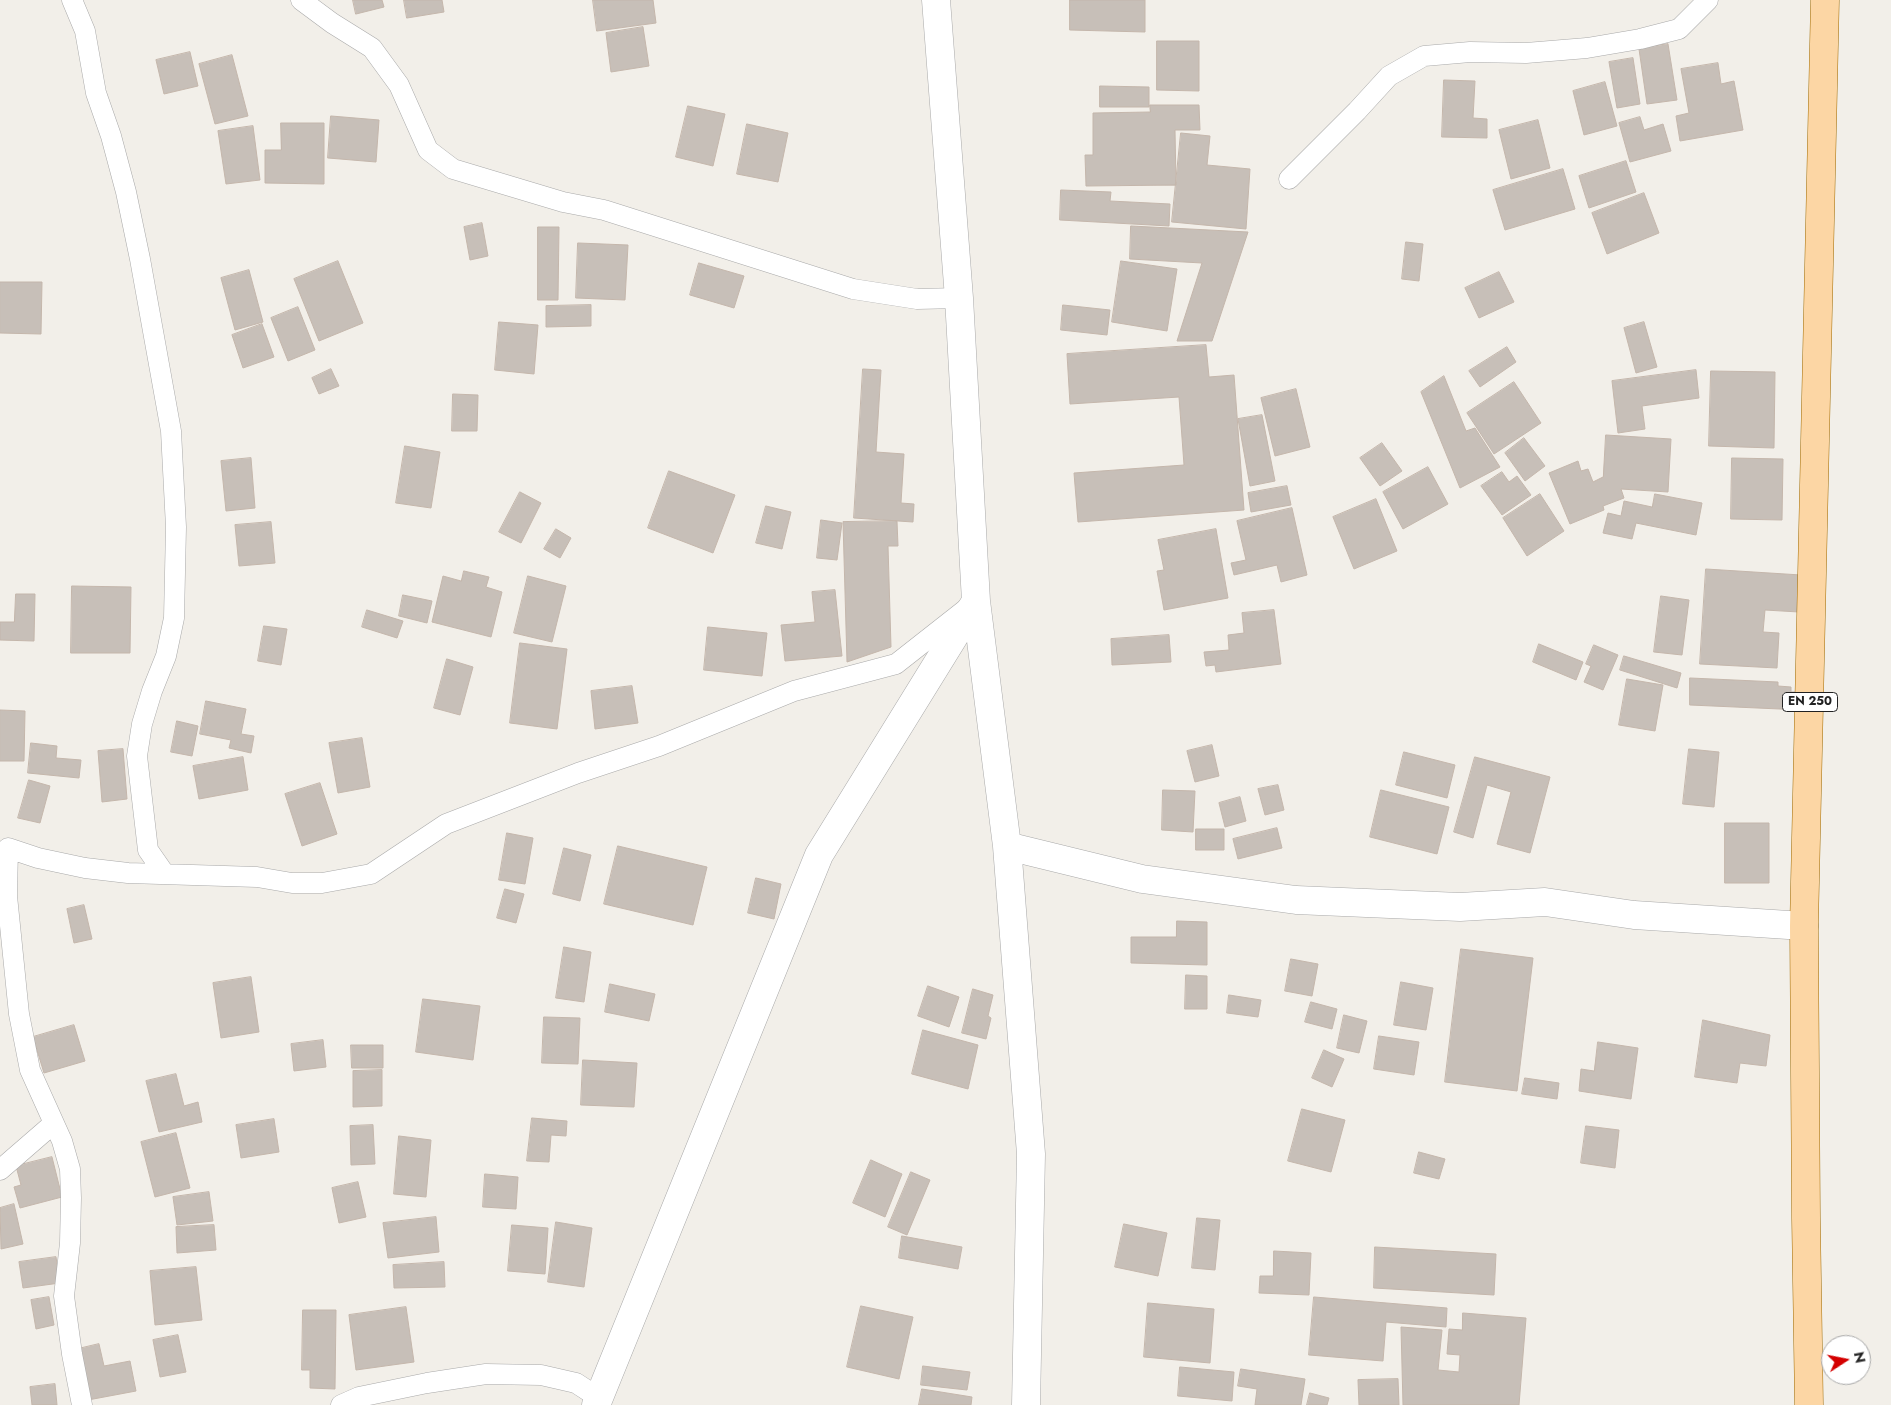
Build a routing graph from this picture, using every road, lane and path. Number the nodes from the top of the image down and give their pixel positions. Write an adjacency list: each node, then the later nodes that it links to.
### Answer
1 (72, 0): 10 (lane)
2 (301, 0): 7 (lane)
3 (936, 0): 7 (street)
4 (1708, 0): 6 (lane)
5 (1825, 0): 11 (main road, EN 250)
6 (1289, 179)
7 (959, 298): 8 (street)
8 (976, 602): 9 (street); 10 (lane); 14 (street)
9 (1008, 846): 11 (street); 17 (street)
10 (164, 873): 12 (lane)
11 (1804, 926): 18 (main road, EN 250)
12 (53, 1124): 13 (lane); 15 (lane)
13 (0, 1170)
14 (598, 1401): 16 (lane)
15 (82, 1405)
16 (341, 1405)
17 (1026, 1405)
18 (1809, 1405)

